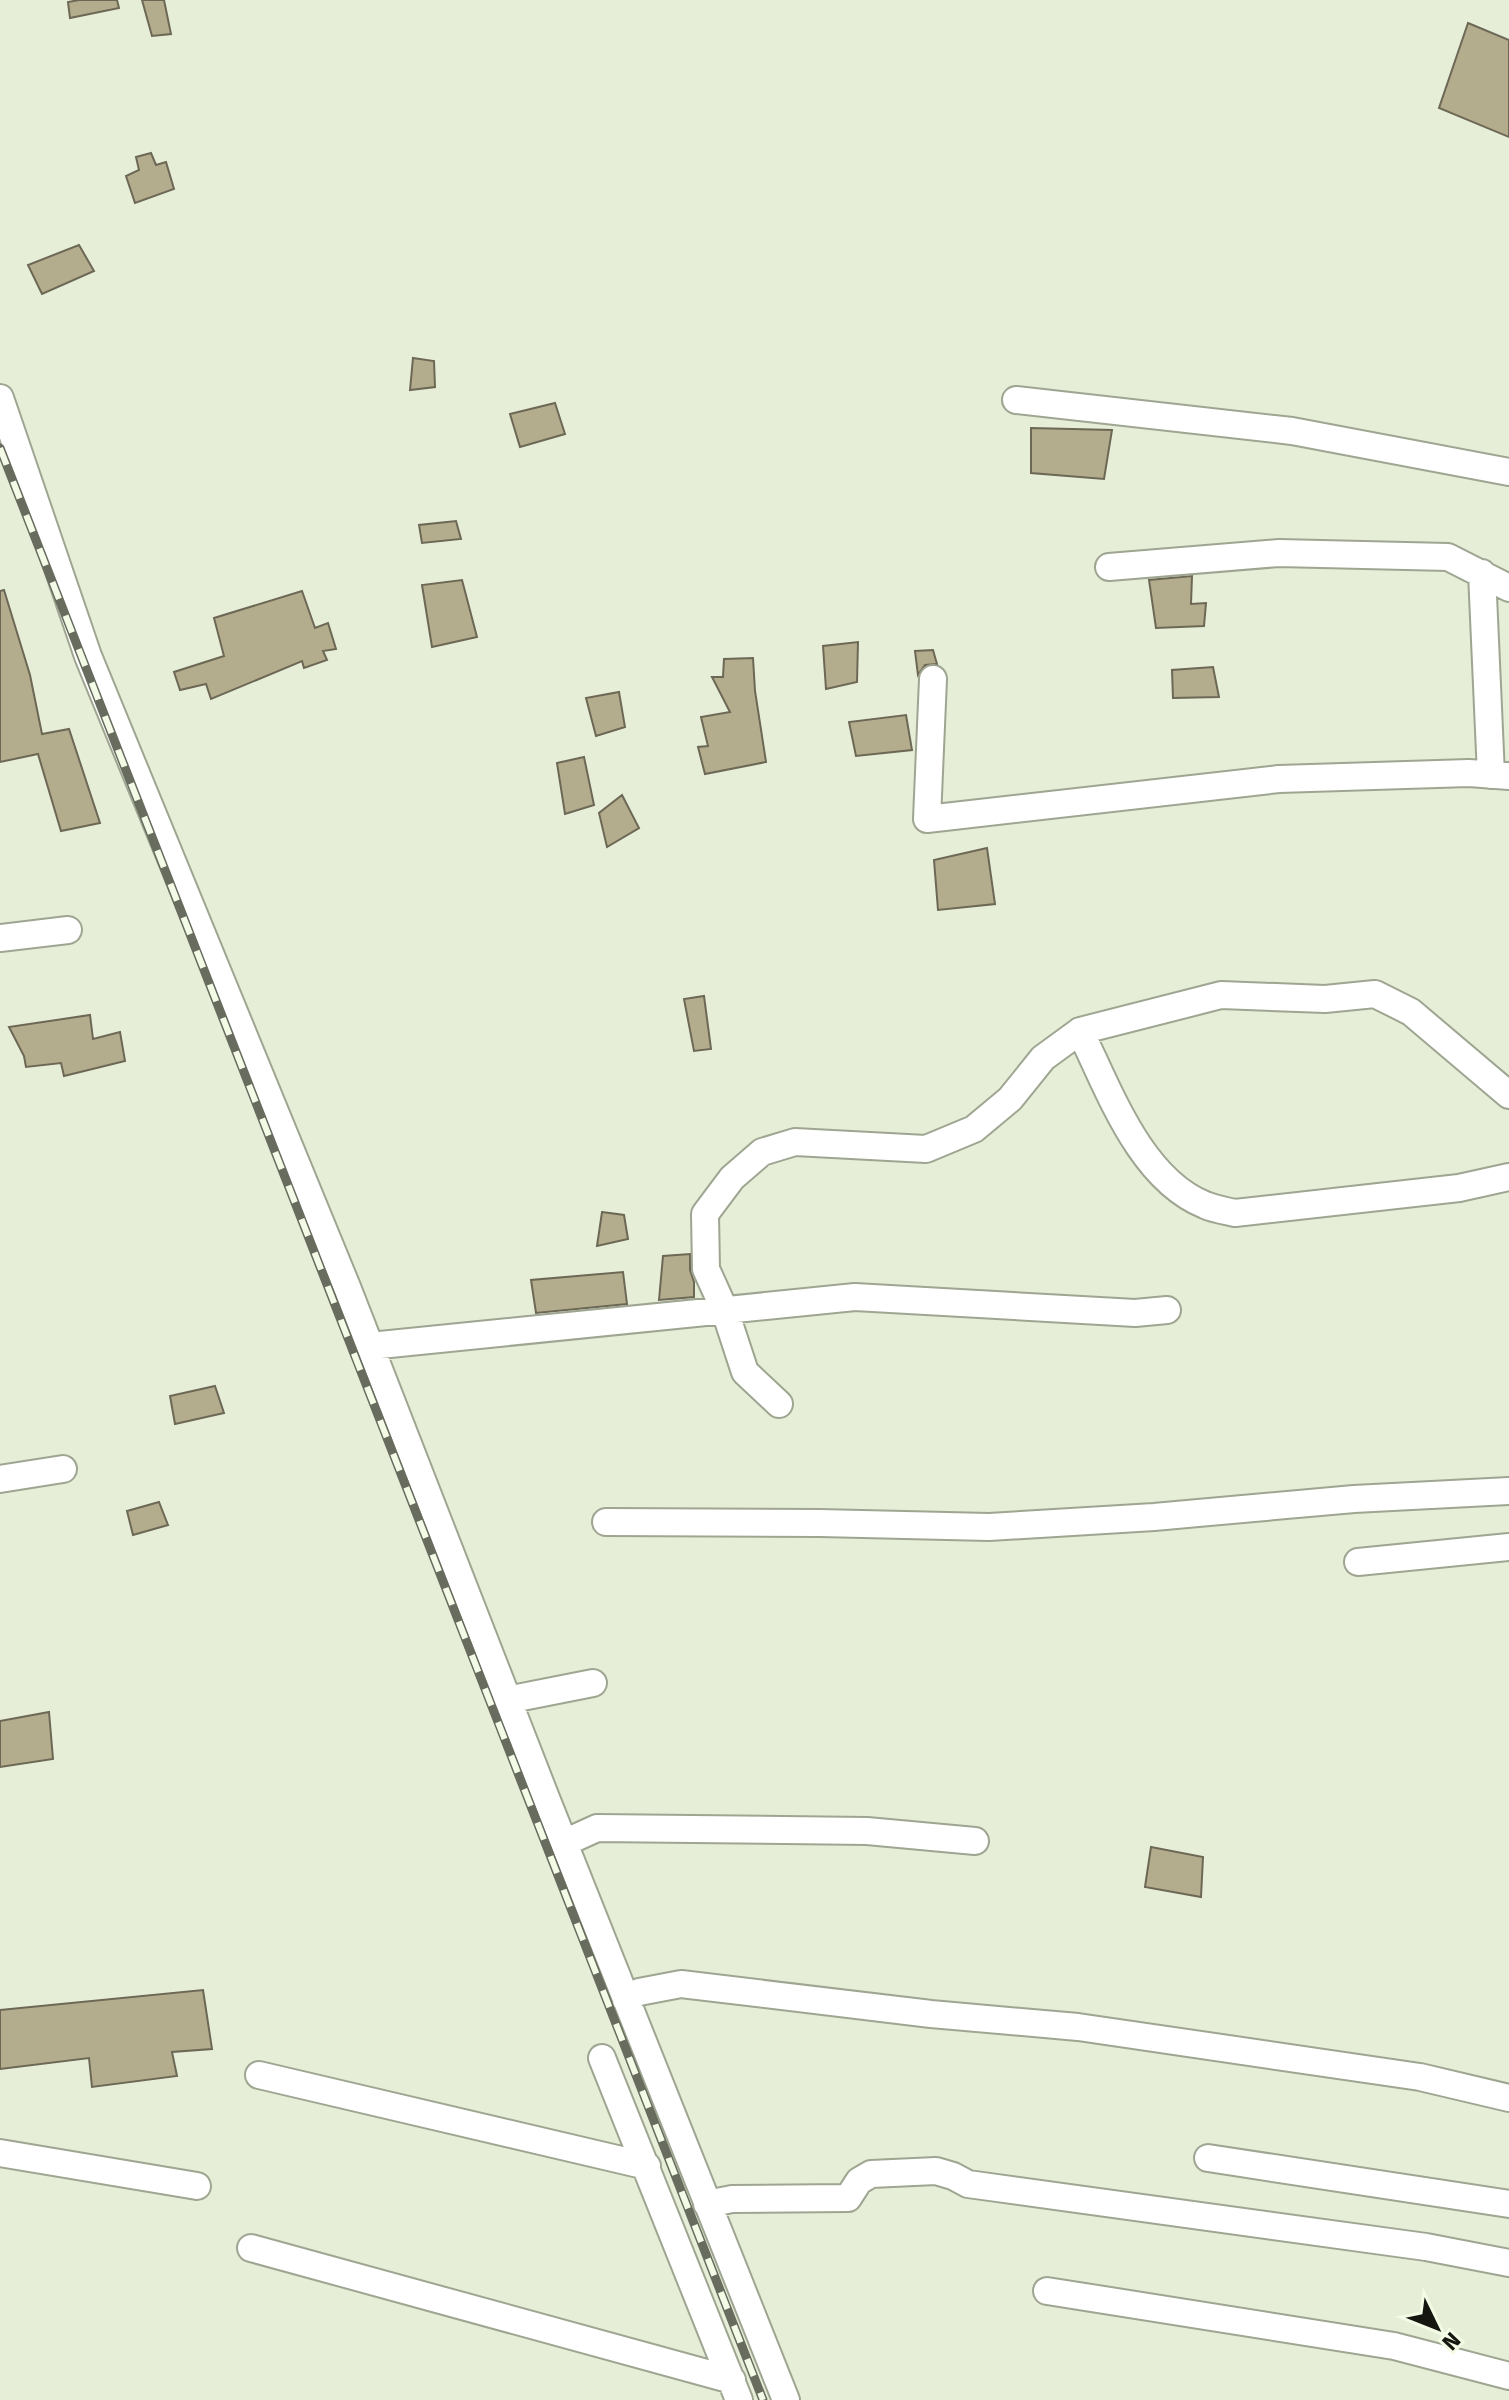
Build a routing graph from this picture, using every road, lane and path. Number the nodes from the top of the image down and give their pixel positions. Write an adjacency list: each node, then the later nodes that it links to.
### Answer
1 (0, 398): 16 (street)
2 (1016, 400): 3 (street)
3 (1509, 472)
4 (1109, 567): 5 (street)
5 (1482, 573): 6 (street); 8 (street)
6 (1509, 588)
7 (933, 679): 8 (street)
8 (1500, 776)
9 (68, 930): 10 (street)
10 (0, 938)
11 (1080, 1031): 12 (street); 13 (street); 15 (street)
12 (1509, 1095)
13 (1509, 1177)
14 (1167, 1310): 15 (street)
15 (725, 1311): 16 (street); 17 (street)
16 (370, 1346): 25 (street)
17 (779, 1404)
18 (63, 1469): 19 (street)
19 (0, 1479)
20 (1509, 1491): 21 (street)
21 (606, 1522)
22 (1509, 1547): 23 (street)
23 (1358, 1562)
24 (593, 1683): 25 (street)
25 (507, 1700): 27 (street)
26 (975, 1841): 27 (street)
27 (564, 1843): 28 (street)
28 (626, 2000): 31 (street); 36 (street)
29 (602, 2058): 34 (street)
30 (259, 2075): 34 (street)
31 (1509, 2098)
32 (0, 2153): 35 (street)
33 (1208, 2158): 37 (street)
34 (647, 2166): 42 (street)
35 (197, 2186)
36 (707, 2204): 39 (street); 43 (street)
37 (1509, 2204)
38 (251, 2248): 42 (street)
39 (1509, 2263)
40 (1047, 2291): 41 (street)
41 (1509, 2376)
42 (736, 2390)
43 (786, 2400)

